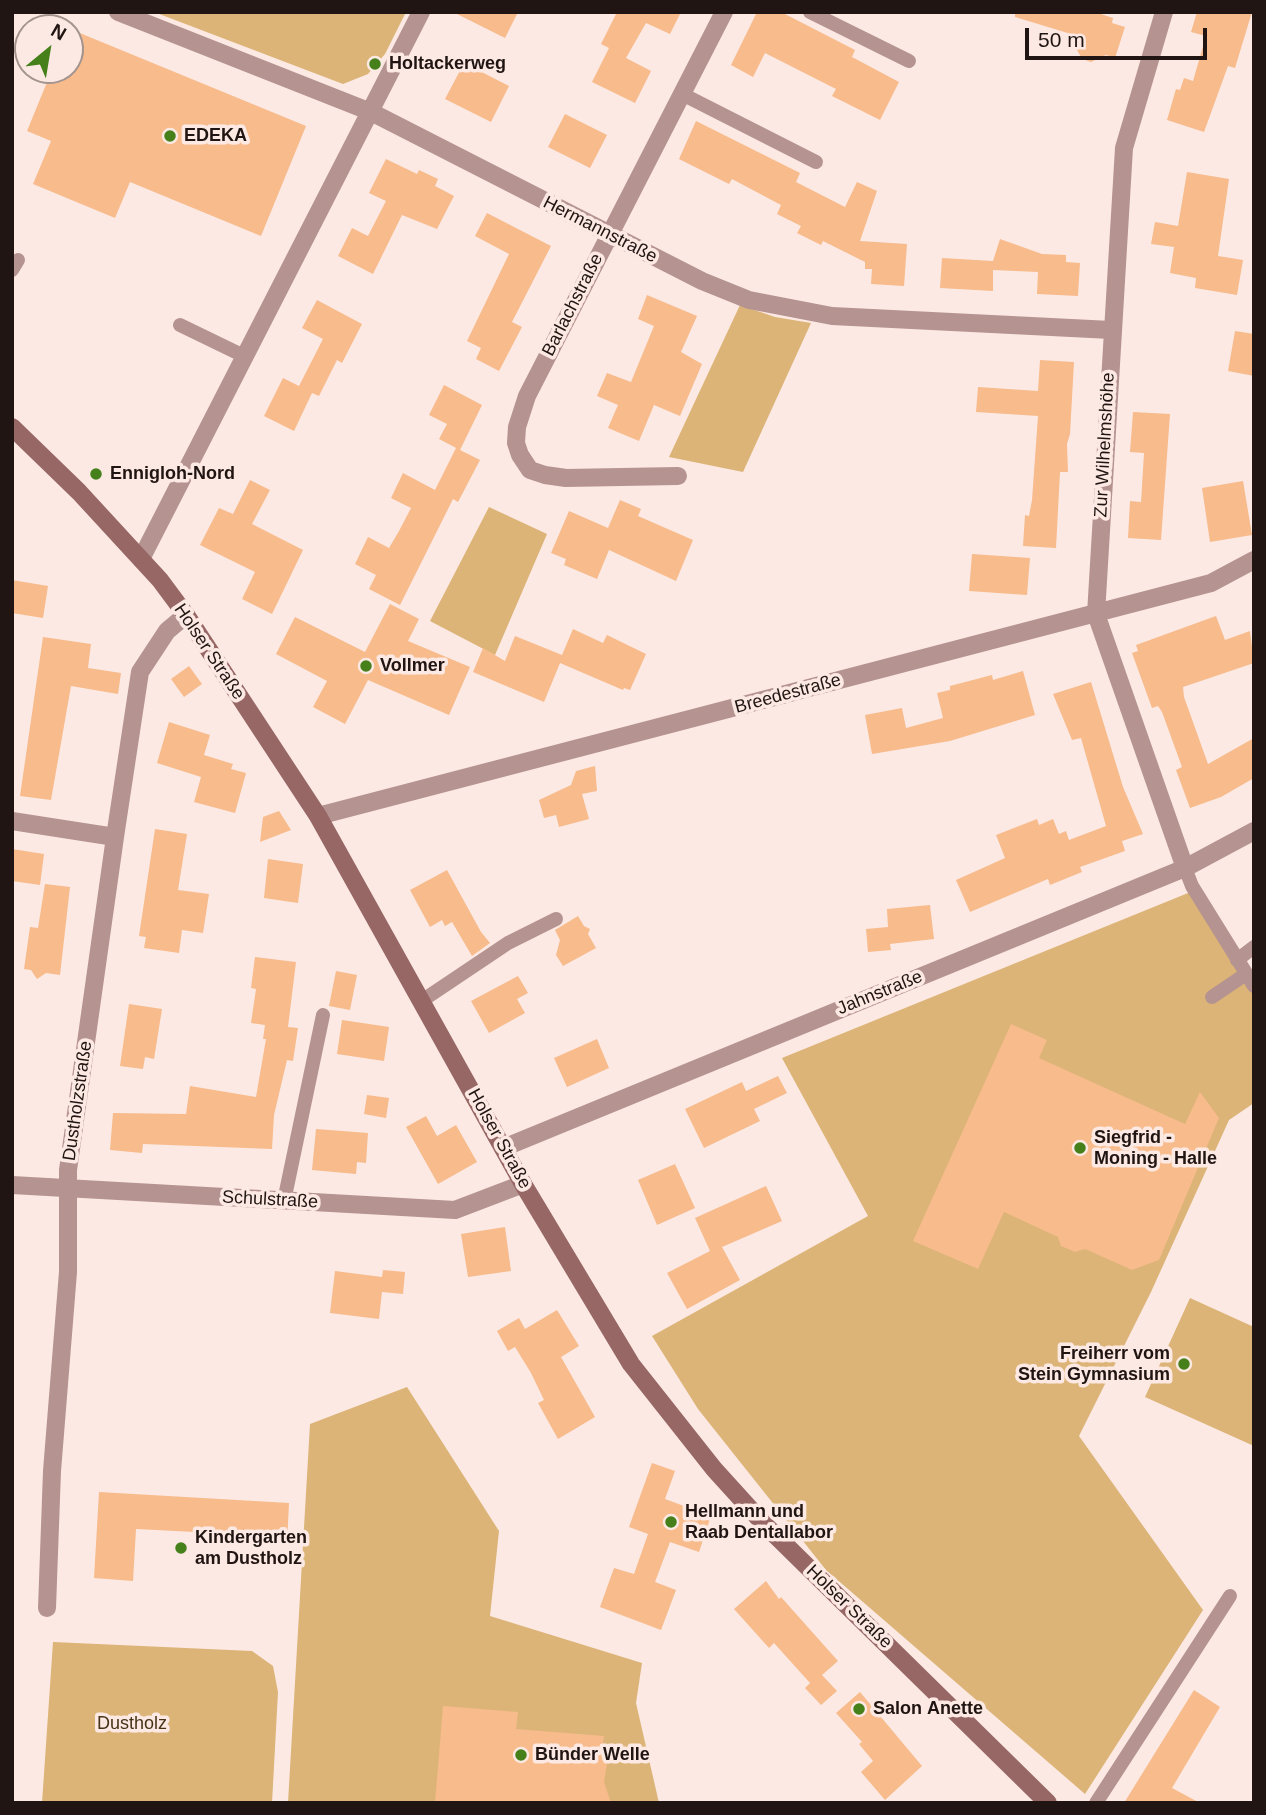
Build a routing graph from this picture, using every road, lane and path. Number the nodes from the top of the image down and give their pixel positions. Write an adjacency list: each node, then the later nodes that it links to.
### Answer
1 (118, 12): 8 (street, Hermannstraße)
2 (421, 12): 8 (street)
3 (724, 12): 7 (street, Barlachstraße)
4 (810, 12): 6 (lane)
5 (1157, 15): 12 (street, Zur Wilhelmshöhe)
6 (909, 61)
7 (682, 94): 9 (lane); 10 (street, Barlachstraße)
8 (371, 112): 10 (street, Hermannstraße); 13 (street)
9 (816, 162)
10 (609, 235): 12 (street, Hermannstraße); 15 (street, Barlachstraße)
11 (180, 325): 13 (lane)
12 (1111, 330): 18 (street, Zur Wilhelmshöhe)
13 (246, 357): 16 (street)
14 (12, 427): 16 (main road, Holser Straße)
15 (678, 476)
16 (141, 559): 19 (main road, Holser Straße)
17 (1254, 560): 18 (street, Breedestraße)
18 (1096, 614): 20 (street, Breedestraße); 24 (street, Zur Wilhelmshöhe)
19 (186, 615): 20 (main road, Holser Straße); 23 (street, Dustholzstraße)
20 (318, 816): 30 (main road, Holser Straße)
21 (12, 821): 23 (street)
22 (1254, 831): 24 (street, Jahnstraße)
23 (115, 837): 35 (street, Dustholzstraße)
24 (1185, 868): 27 (lane); 32 (street, Jahnstraße)
25 (556, 919): 30 (lane)
26 (1254, 947): 27 (lane)
27 (1237, 960): 28 (lane)
28 (1250, 980): 29 (lane)
29 (1212, 997)
30 (422, 1000): 32 (main road, Holser Straße)
31 (323, 1015): 36 (lane)
32 (503, 1148): 33 (main road, Holser Straße)
33 (523, 1184): 36 (street, Schulstraße); 39 (main road, Holser Straße)
34 (12, 1185): 35 (street, Schulstraße)
35 (68, 1189): 36 (street, Schulstraße); 38 (street, Dustholzstraße)
36 (284, 1201)
37 (1230, 1596): 40 (lane)
38 (47, 1608)
39 (1048, 1803)
40 (1097, 1803)

